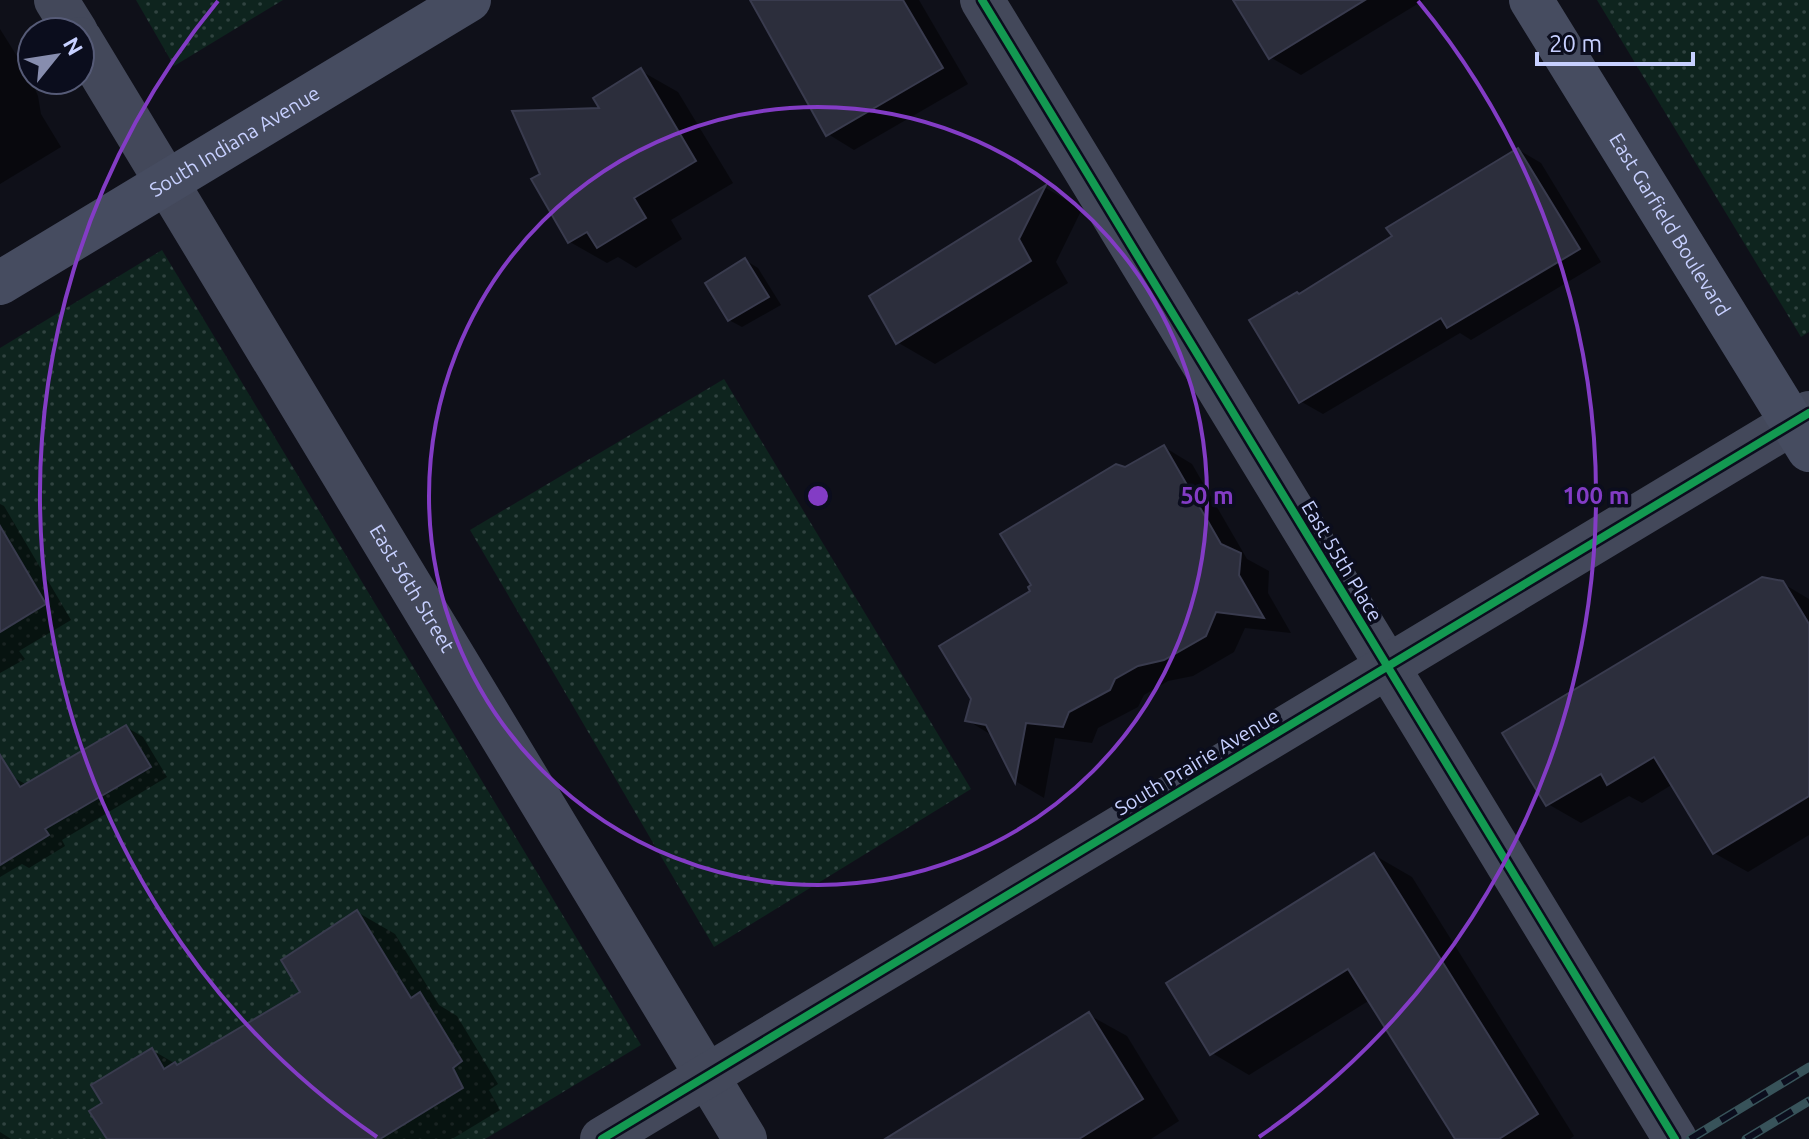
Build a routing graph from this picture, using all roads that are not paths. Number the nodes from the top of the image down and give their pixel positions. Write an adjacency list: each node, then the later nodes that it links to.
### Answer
1 (469, 0): 5 (street, South Indiana Avenue)
2 (982, 0): 8 (street, East 55th Place)
3 (1531, 0): 7 (street, East Garfield Boulevard)
4 (96, 65): 5 (street, East 56th Street)
5 (167, 182): 6 (street, South Indiana Avenue); 9 (street, East 56th Street)
6 (0, 283)
7 (1803, 429): 8 (street, South Prairie Avenue)
8 (1387, 667): 9 (street, South Prairie Avenue); 12 (street, East 55th Place)
9 (708, 1076): 10 (street, South Prairie Avenue); 11 (street, East 56th Street)
10 (602, 1139)
11 (745, 1139)
12 (1675, 1139)

